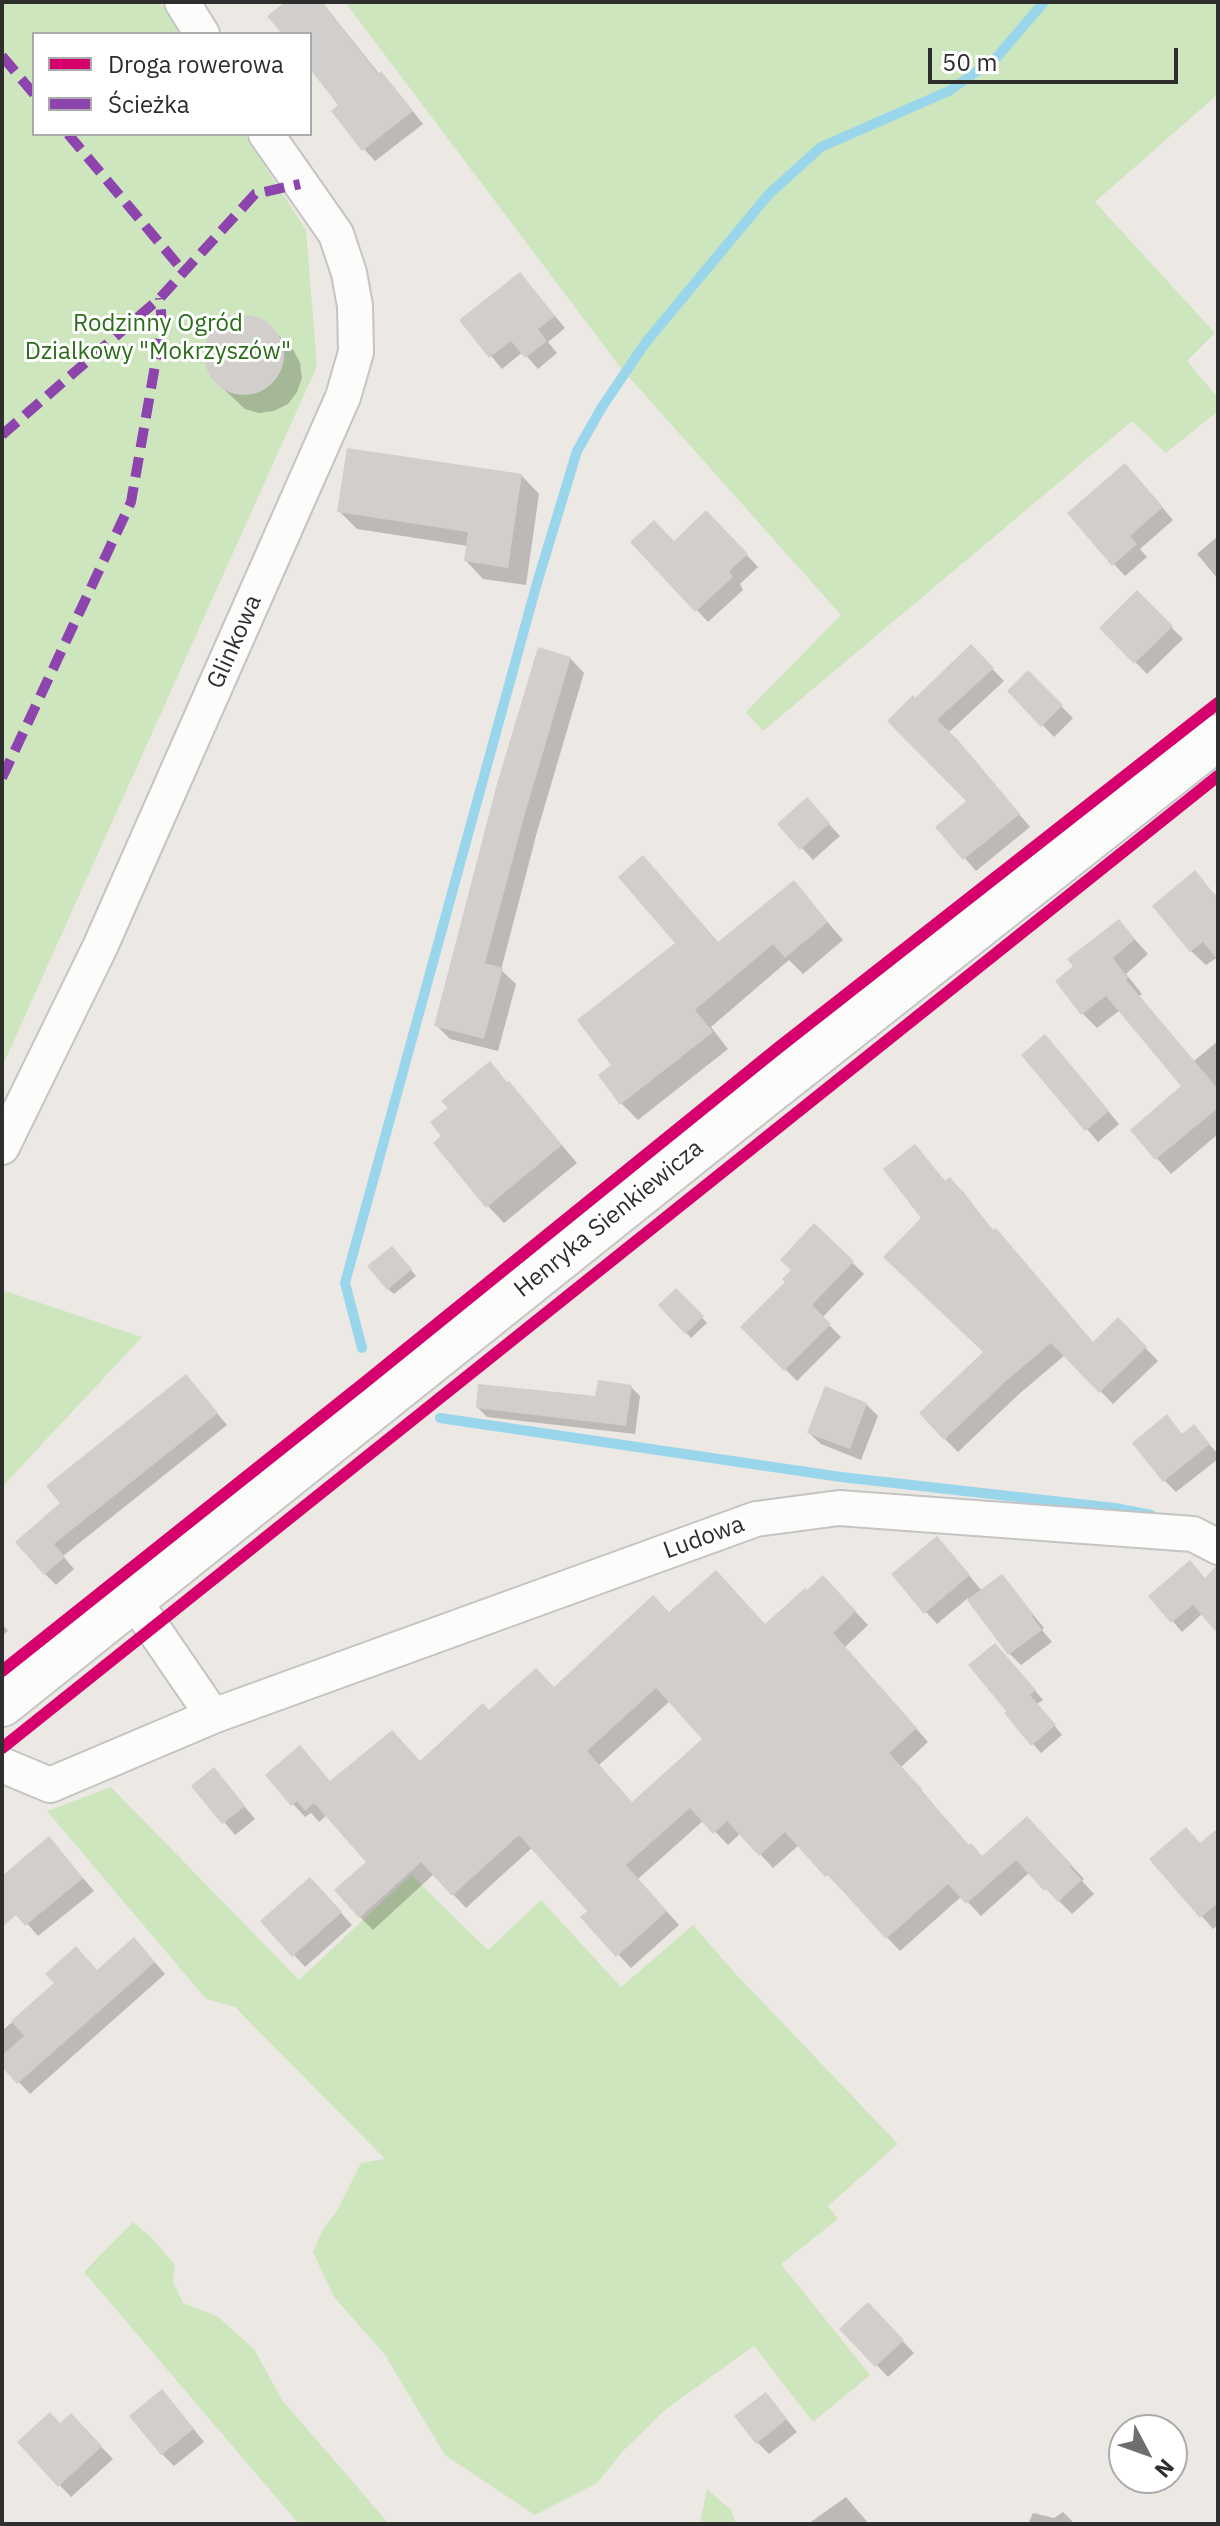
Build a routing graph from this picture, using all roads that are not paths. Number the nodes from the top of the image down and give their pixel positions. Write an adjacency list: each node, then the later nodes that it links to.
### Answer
1 (182, 2): 2 (street)
2 (201, 32)
3 (267, 136): 5 (street, Glinkowa)
4 (1218, 737): 7 (main road, Henryka Sienkiewicza)
5 (2, 1147)
6 (1218, 1547): 9 (street, Ludowa)
7 (133, 1599): 8 (main road, Henryka Sienkiewicza); 9 (street)
8 (2, 1704)
9 (213, 1716): 10 (street, Ludowa)
10 (2, 1765)

